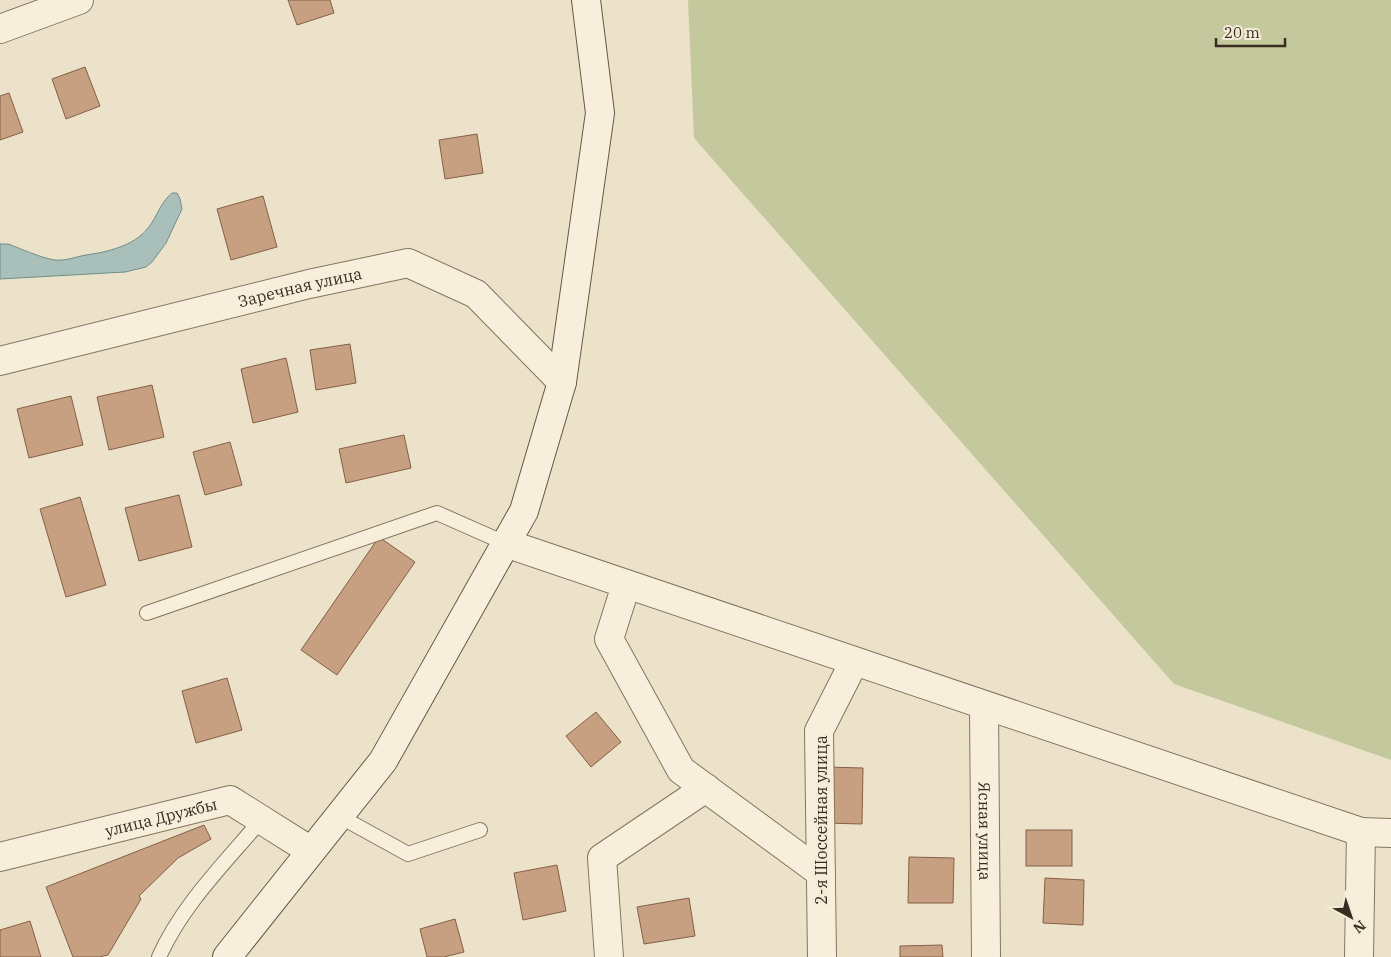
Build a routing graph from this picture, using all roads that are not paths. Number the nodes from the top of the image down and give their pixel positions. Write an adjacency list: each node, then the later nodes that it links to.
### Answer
1 (79, 0): 3 (street)
2 (586, 0): 5 (street)
3 (0, 29)
4 (0, 362): 5 (street, Заречная улица)
5 (562, 382): 6 (street)
6 (505, 543): 7 (street); 8 (lane); 12 (street)
7 (626, 584): 9 (street); 11 (street)
8 (147, 613)
9 (854, 662): 10 (street); 19 (street, 2-я Шоссейная улица)
10 (984, 706): 15 (street); 24 (street, Ясная улица)
11 (706, 788): 19 (street); 22 (street)
12 (339, 816): 14 (lane); 17 (street)
13 (261, 820): 17 (street, улица Дружбы); 18 (street, улица Дружбы); 20 (lane)
14 (480, 830)
15 (1361, 832): 16 (street); 25 (street)
16 (1391, 833)
17 (311, 851): 21 (street)
18 (0, 857)
19 (821, 873): 23 (street, 2-я Шоссейная улица)
20 (159, 957)
21 (227, 957)
22 (609, 957)
23 (822, 957)
24 (986, 957)
25 (1359, 957)

